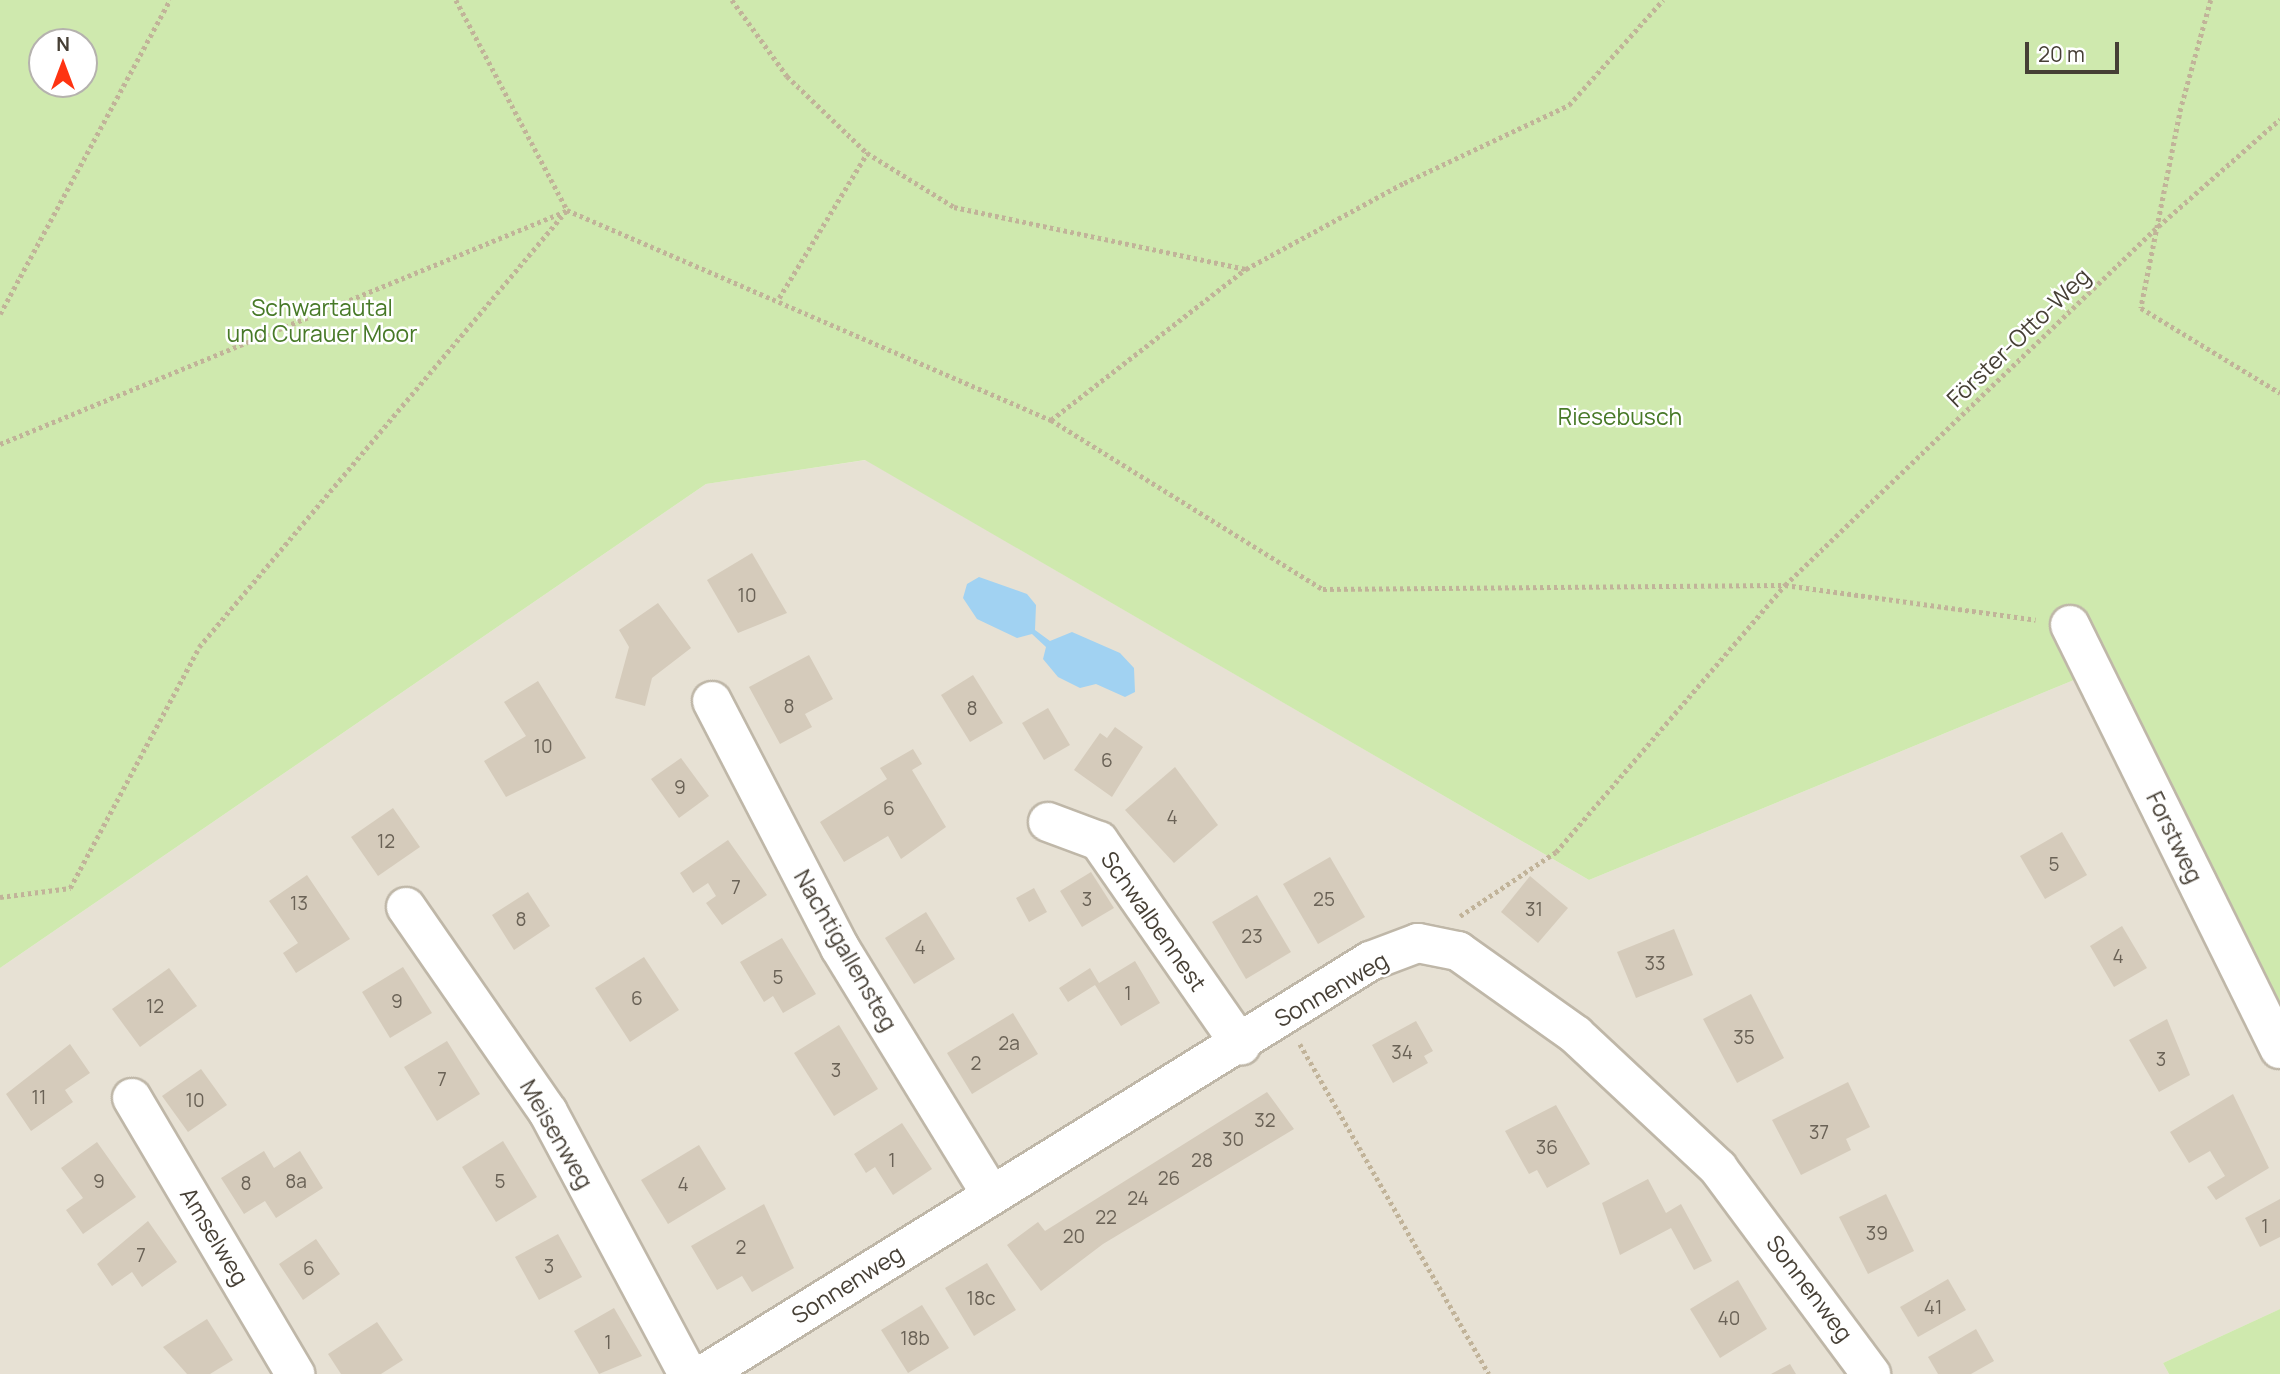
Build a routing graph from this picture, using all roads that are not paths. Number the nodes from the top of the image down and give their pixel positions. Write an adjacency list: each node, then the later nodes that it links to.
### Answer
1 (2070, 625): 6 (street, Forstweg)
2 (712, 701): 8 (street, Nachtigallensteg)
3 (1048, 822): 5 (street, Schwalbennest)
4 (406, 907): 10 (street, Meisenweg)
5 (1241, 1045): 8 (street, Sonnenweg); 12 (street, Sonnenweg)
6 (2280, 1049)
7 (132, 1098): 9 (street, Amselweg)
8 (991, 1194): 11 (street, Sonnenweg)
9 (295, 1374)
10 (688, 1374)
11 (704, 1374)
12 (1871, 1374)

